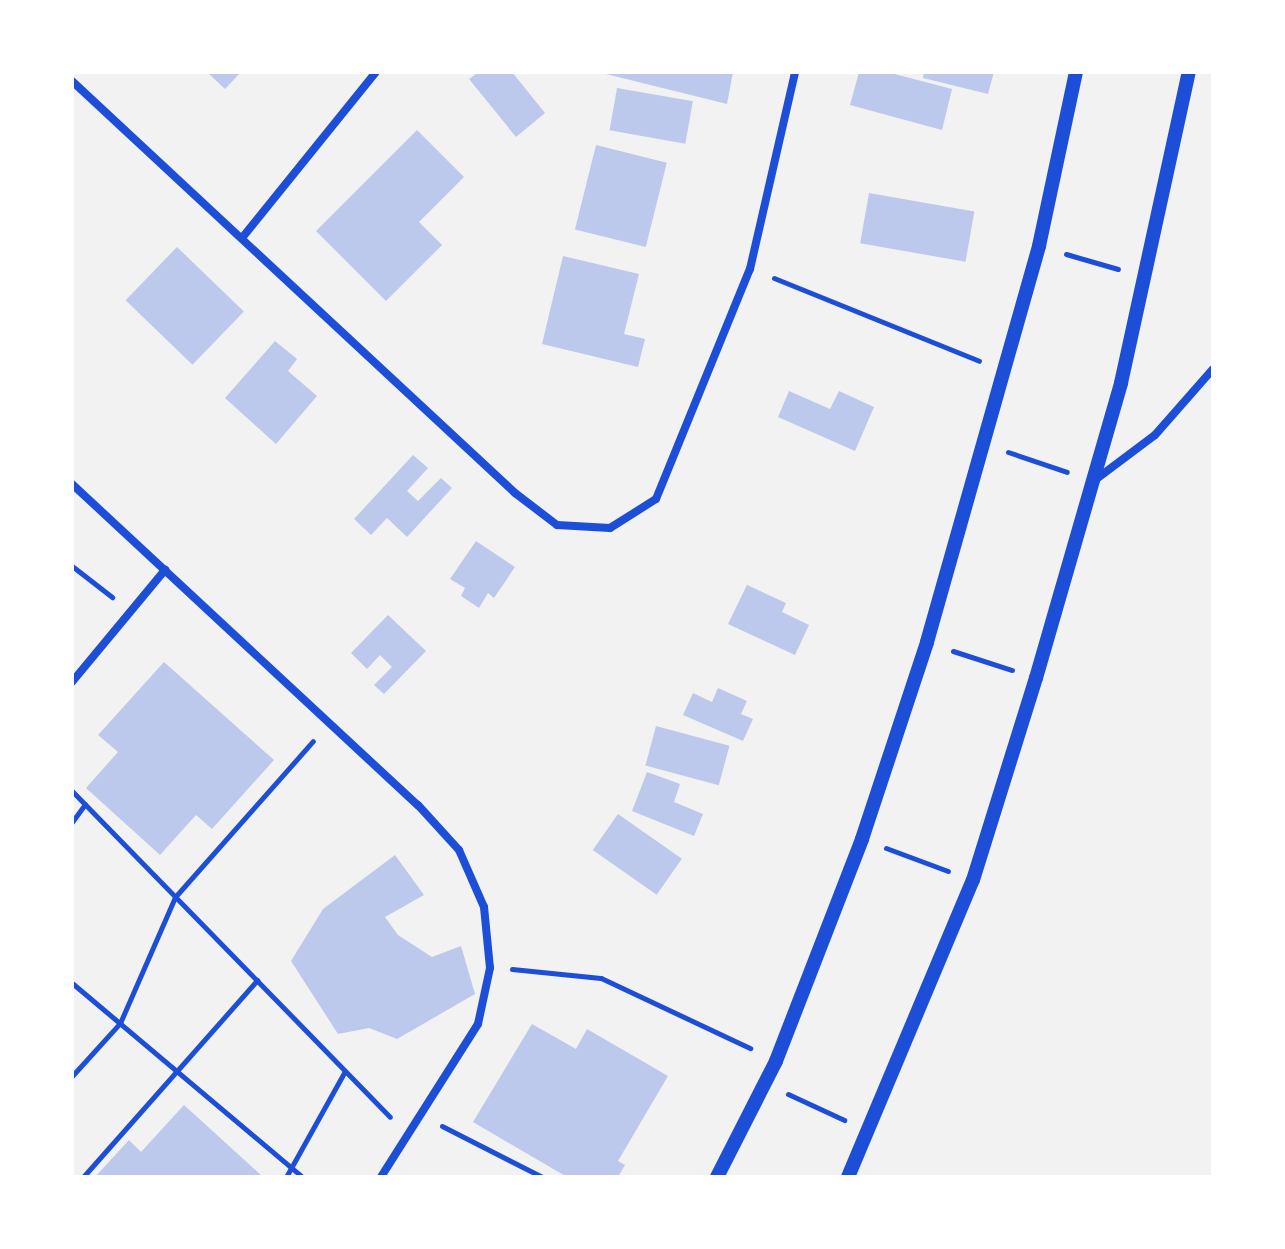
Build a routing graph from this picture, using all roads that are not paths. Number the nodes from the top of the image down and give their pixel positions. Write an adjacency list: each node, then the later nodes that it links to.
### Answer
1 (376, 72): 6 (street)
2 (795, 72): 6 (street)
3 (1076, 72): 13 (street)
4 (1189, 72): 8 (street)
5 (72, 81): 6 (street)
6 (242, 238)
7 (1213, 369): 8 (street)
8 (1094, 481): 14 (street)
9 (72, 484): 10 (street)
10 (165, 570): 11 (street); 12 (street)
11 (72, 682)
12 (381, 1177)
13 (717, 1177)
14 (848, 1177)

